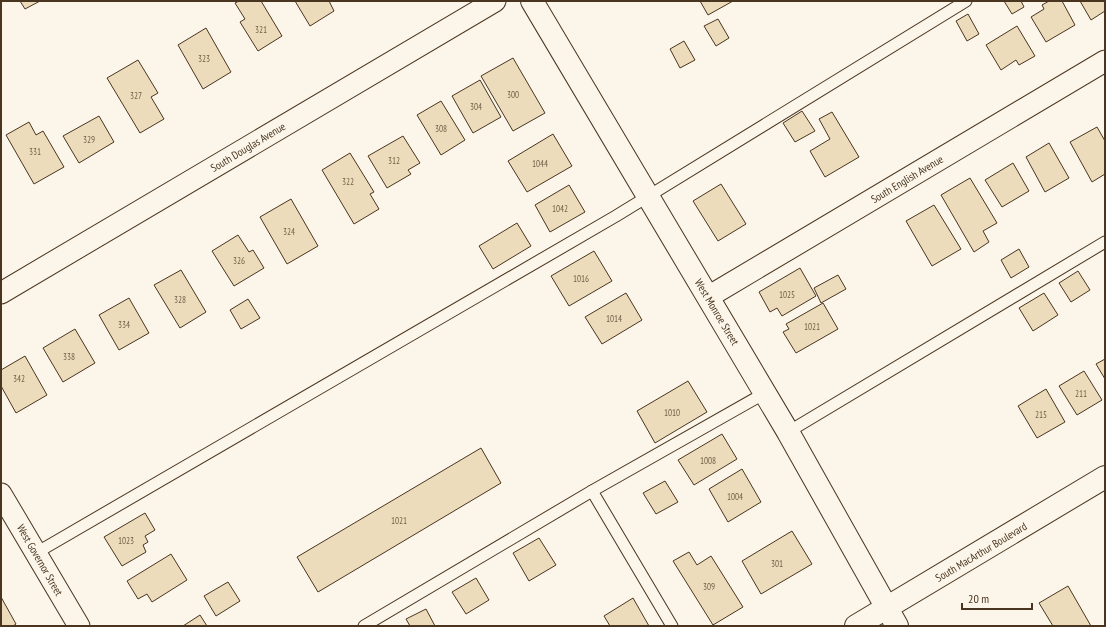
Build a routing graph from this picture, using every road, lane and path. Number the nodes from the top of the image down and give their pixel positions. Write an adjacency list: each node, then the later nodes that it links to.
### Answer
1 (495, 1): 7 (street, South Douglas Avenue)
2 (532, 1): 5 (street, West Monroe Street)
3 (966, 1): 5 (lane)
4 (1105, 62): 8 (street, South English Avenue)
5 (649, 196): 8 (street, West Monroe Street); 14 (lane)
6 (1105, 242): 10 (lane)
7 (1, 293)
8 (708, 297): 9 (street, West Monroe Street)
9 (765, 393): 10 (street, West Monroe Street); 12 (lane)
10 (788, 432): 15 (street, West Monroe Street)
11 (1105, 477): 15 (street, South MacArthur Boulevard)
12 (592, 491): 17 (lane); 18 (lane)
13 (1, 494): 14 (street, West Governor Street)
14 (36, 552): 16 (street, West Governor Street)
15 (892, 617): 19 (street, South MacArthur Boulevard)
16 (79, 626)
17 (364, 626)
18 (672, 626)
19 (856, 626)

